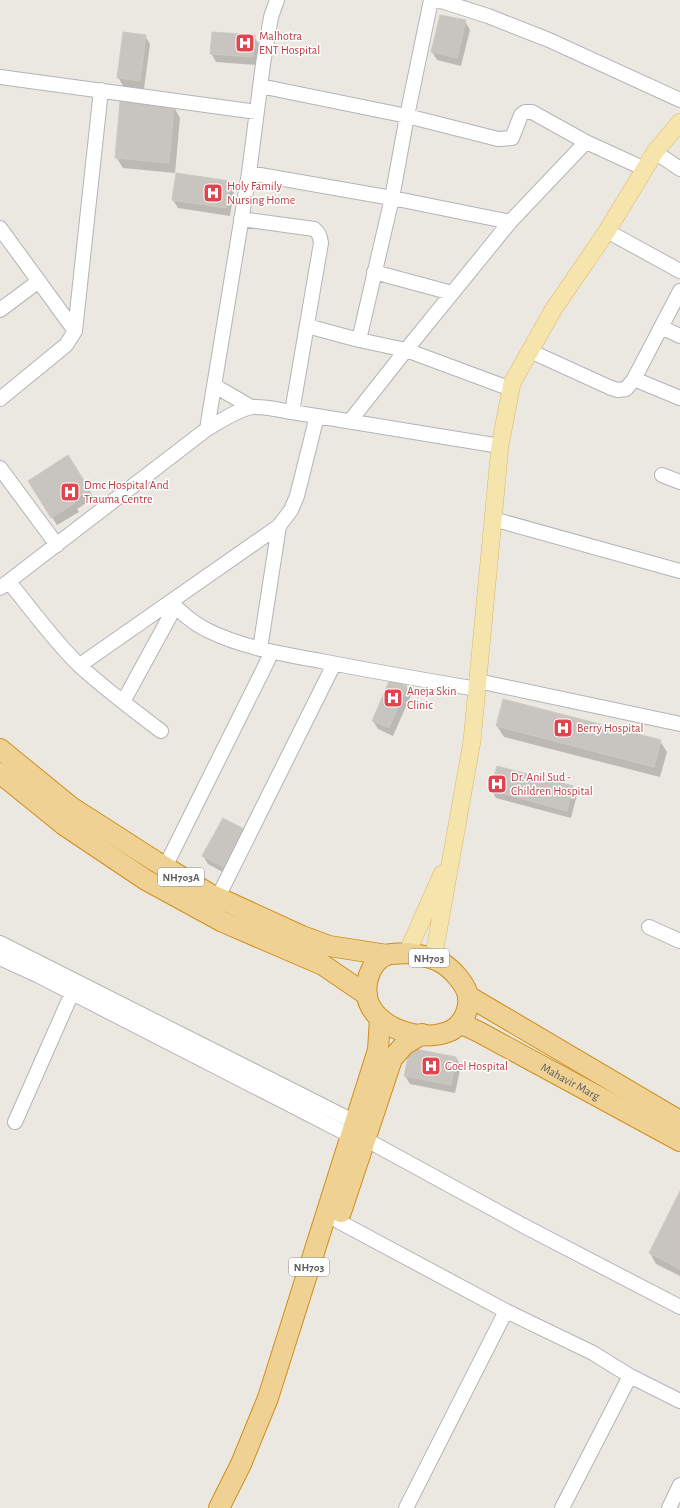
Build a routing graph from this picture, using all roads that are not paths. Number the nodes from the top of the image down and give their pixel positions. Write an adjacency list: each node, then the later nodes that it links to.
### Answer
1 (277, 0): 4 (street)
2 (435, 0): 6 (street); 8 (street)
3 (0, 77): 5 (street)
4 (260, 86): 7 (street); 8 (street)
5 (101, 90): 7 (street); 28 (street)
6 (680, 100)
7 (257, 112): 14 (street)
8 (406, 116): 10 (street); 15 (street)
9 (680, 122): 11 (main road)
10 (586, 142): 12 (street); 17 (street)
11 (654, 152): 12 (main road); 13 (street)
12 (645, 168): 19 (main road)
13 (680, 169)
14 (249, 173): 15 (street); 16 (street)
15 (392, 198): 17 (street); 21 (street)
16 (241, 219): 26 (street); 34 (street)
17 (510, 222): 24 (street)
18 (0, 228): 22 (street)
19 (607, 231): 20 (street); 32 (main road)
20 (680, 271)
21 (374, 272): 24 (street); 30 (street)
22 (39, 281): 25 (street); 28 (street)
23 (680, 291): 27 (street)
24 (452, 293): 31 (street)
25 (0, 310)
26 (307, 326): 30 (street); 39 (street)
27 (661, 327): 29 (street); 33 (street)
28 (75, 331): 37 (street)
29 (680, 336)
30 (359, 340): 31 (street)
31 (406, 350): 35 (street); 41 (street)
32 (530, 351): 33 (street); 35 (main road)
33 (634, 379): 36 (street)
34 (214, 386): 38 (street); 42 (street)
35 (511, 389): 43 (main road)
36 (680, 398)
37 (0, 399)
38 (251, 407): 39 (street); 42 (street)
39 (292, 412): 40 (street)
40 (316, 416): 41 (street); 48 (street)
41 (350, 421): 43 (street)
42 (207, 429): 49 (street)
43 (500, 446): 47 (main road)
44 (0, 468): 49 (street)
45 (662, 475): 46 (street)
46 (680, 482)
47 (493, 519): 50 (street); 56 (main road)
48 (279, 526): 52 (street); 53 (street)
49 (57, 545): 51 (street)
50 (680, 571)
51 (5, 585): 55 (street)
52 (173, 605): 53 (street); 55 (street); 57 (street)
53 (266, 650): 54 (street); 63 (street)
54 (334, 664): 56 (street); 64 (street)
55 (80, 665): 57 (street)
56 (477, 685): 58 (street); 62 (main road)
57 (123, 702): 59 (street)
58 (680, 724)
59 (160, 731)
60 (0, 749): 63 (highway, NH703A)
61 (0, 773): 73 (highway, NH703A)
62 (453, 850): 68 (main road); 71 (main road)
63 (165, 867): 64 (highway, NH703A)
64 (218, 898): 69 (highway, NH703A)
65 (649, 927): 66 (street)
66 (680, 941)
67 (0, 943): 80 (street)
68 (408, 953): 69 (highway, NH703); 71 (highway, NH703)
69 (387, 955): 73 (highway)
70 (0, 958): 72 (street)
71 (433, 960): 74 (highway, NH703)
72 (72, 993): 79 (street); 80 (street)
73 (367, 995): 75 (highway)
74 (468, 996): 76 (highway); 78 (highway, Mahavir Marg)
75 (380, 1019): 77 (highway); 80 (highway, NH703)
76 (460, 1024): 77 (highway); 81 (highway, Mahavir Marg)
77 (422, 1034): 80 (highway, NH703)
78 (680, 1121)
79 (15, 1122)
80 (357, 1132): 82 (highway, NH703); 83 (street); 87 (highway, NH703)
81 (680, 1141)
82 (338, 1221): 84 (street); 87 (highway, NH703)
83 (680, 1307)
84 (506, 1311): 85 (street); 91 (street)
85 (630, 1376): 86 (street); 92 (street)
86 (680, 1401)
87 (266, 1420): 89 (highway, NH703); 90 (highway, NH703)
88 (680, 1485): 93 (street)
89 (219, 1508)
90 (233, 1508)
91 (407, 1508)
92 (562, 1508)
93 (669, 1508)

